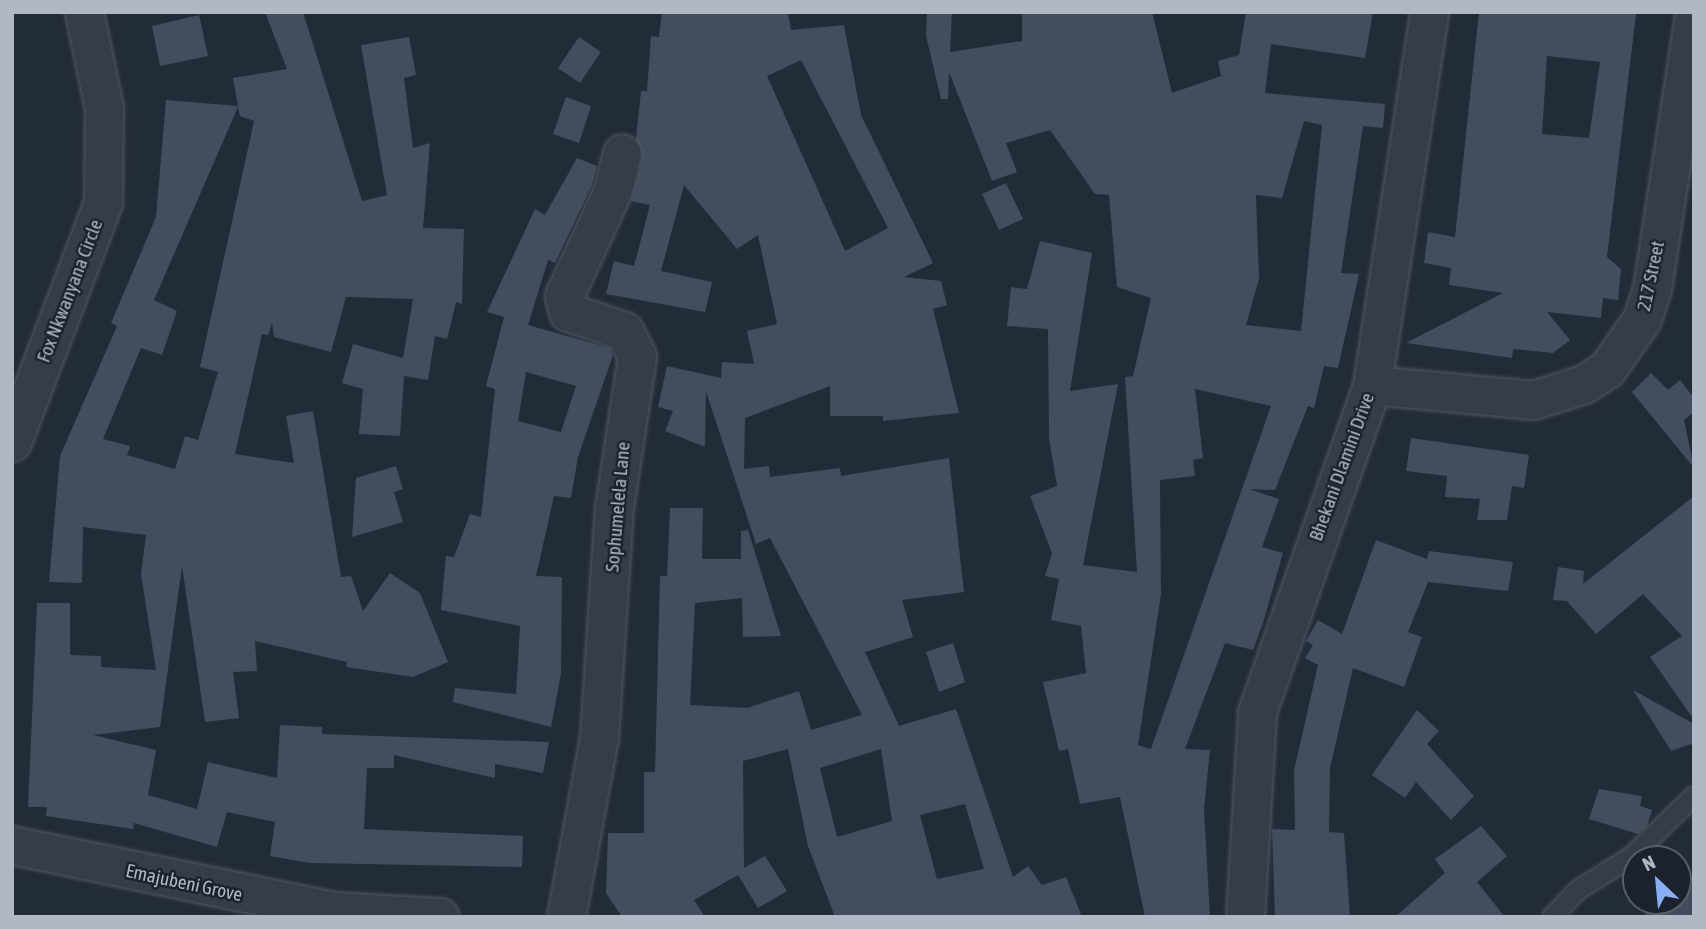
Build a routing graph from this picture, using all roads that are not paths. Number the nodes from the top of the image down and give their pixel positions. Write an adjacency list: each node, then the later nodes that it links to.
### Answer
1 (84, 12): 6 (street, Fox Nkwanyana Circle)
2 (1429, 12): 5 (street, Bhekani Dlamini Drive)
3 (1694, 16): 5 (street, 217 Street)
4 (622, 153): 11 (street, Sophumelela Lane)
5 (1372, 385): 12 (street, Bhekani Dlamini Drive)
6 (12, 442)
7 (1694, 796): 13 (lane)
8 (12, 845): 10 (street, Emajubeni Grove)
9 (1694, 908): 14 (street)
10 (440, 917)
11 (566, 917)
12 (1245, 917)
13 (1552, 917)
14 (1666, 917)

